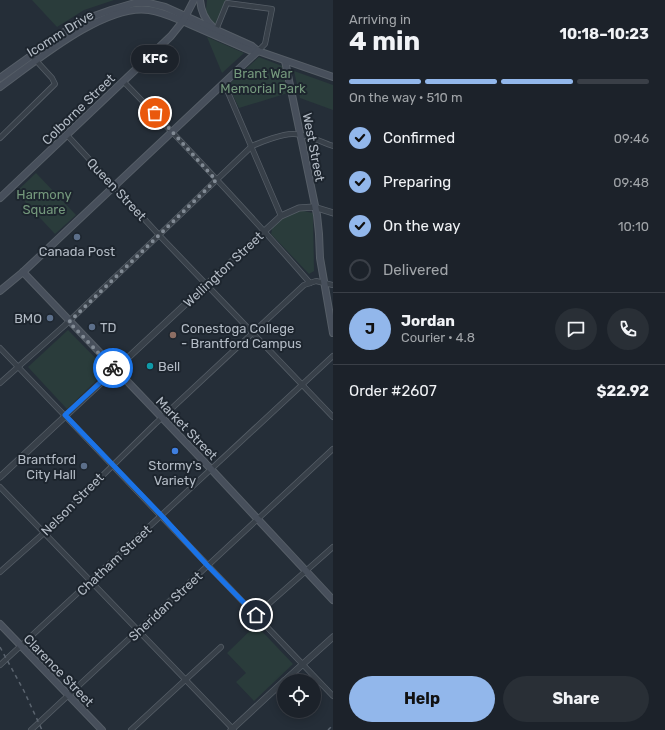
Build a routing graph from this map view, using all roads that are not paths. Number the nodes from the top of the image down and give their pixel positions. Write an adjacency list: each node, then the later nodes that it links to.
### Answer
1 (194, 0): 3 (main road, Colborne Street)
2 (200, 0): 4 (main road)
3 (185, 19): 4 (main road); 5 (main road); 6 (main road, Icomm Drive); 7 (main road, Icomm Drive); 11 (main road, Colborne Street)
4 (216, 30): 5 (main road); 5 (street)
5 (258, 51): 8 (main road); 12 (main road)
6 (31, 55): 7 (street); 10 (main road, Icomm Drive)
7 (36, 61): 13 (main road, Icomm Drive); 17 (street)
8 (285, 61): 9 (main road); 16 (main road, West Street)
9 (332, 75)
10 (0, 78)
11 (123, 81): 14 (street); 15 (main road, Colborne Street)
12 (224, 83): 14 (main road); 18 (street)
13 (0, 87)
14 (173, 132): 20 (street); 21 (main road)
15 (67, 134): 21 (street, Queen Street); 22 (main road, Colborne Street)
16 (300, 134): 18 (street); 19 (street); 23 (main road, West Street)
17 (0, 138)
18 (252, 146): 20 (street); 25 (street)
19 (333, 146)
20 (216, 180): 26 (street); 27 (street)
21 (114, 186): 27 (street, Queen Street); 28 (main road)
22 (0, 198)
23 (314, 207): 24 (street); 25 (street, Wellington Street); 29 (main road, West Street)
24 (333, 213)
25 (281, 216): 26 (street, Wellington Street)
26 (265, 231): 30 (street); 31 (street, Wellington Street)
27 (159, 235): 31 (street, Queen Street); 34 (street)
28 (23, 272): 33 (main road); 34 (main road, Market Street)
29 (324, 282): 30 (street); 32 (street); 36 (main road, West Street)
30 (310, 283): 35 (street, Nelson Street)
31 (206, 285): 35 (street, Queen Street); 40 (street, Wellington Street)
32 (333, 285)
33 (0, 291)
34 (69, 322): 39 (street); 40 (main road, Market Street)
35 (252, 333): 42 (street, Queen Street); 45 (street, Nelson Street)
36 (333, 333)
37 (0, 348): 39 (street)
38 (333, 356): 42 (street, Chatham Street)
39 (18, 366): 41 (street); 43 (street)
40 (115, 369): 43 (street, Wellington Street); 45 (main road, Market Street)
41 (0, 383)
42 (302, 385): 44 (street, Queen Street); 48 (street, Chatham Street)
43 (65, 415): 47 (street); 49 (street, Wellington Street)
44 (333, 417)
45 (162, 418): 47 (street, Nelson Street); 48 (main road, Market Street)
46 (333, 449): 52 (street, Sheridan Street)
47 (112, 465): 51 (street); 53 (street, Nelson Street)
48 (211, 469): 51 (street, Chatham Street); 52 (main road, Market Street)
49 (0, 477)
50 (0, 487): 53 (street)
51 (162, 516): 55 (street); 58 (street, Chatham Street)
52 (258, 519): 55 (street, Sheridan Street); 57 (main road, Market Street)
53 (44, 533): 56 (street, Nelson Street); 58 (street)
54 (333, 547): 57 (street)
55 (208, 566): 60 (street); 62 (street, Sheridan Street)
56 (0, 572)
57 (305, 572): 59 (main road, Market Street); 60 (street)
58 (91, 581): 62 (street); 64 (street, Chatham Street)
59 (333, 600)
60 (256, 615): 66 (street)
61 (0, 624): 64 (main road, Clarence Street)
62 (138, 631): 69 (street); 71 (street, Sheridan Street)
63 (333, 637): 66 (street)
64 (20, 645): 67 (street, Chatham Street); 71 (main road, Clarence Street)
65 (222, 647): 69 (street)
66 (303, 664): 68 (street); 72 (street)
67 (0, 665)
68 (292, 674)
69 (185, 680): 75 (street); 76 (street)
70 (277, 688): 76 (street)
71 (69, 696): 73 (street, Sheridan Street); 74 (main road, Clarence Street)
72 (333, 696)
73 (31, 730)
74 (102, 730)
75 (131, 730)
76 (232, 730)

